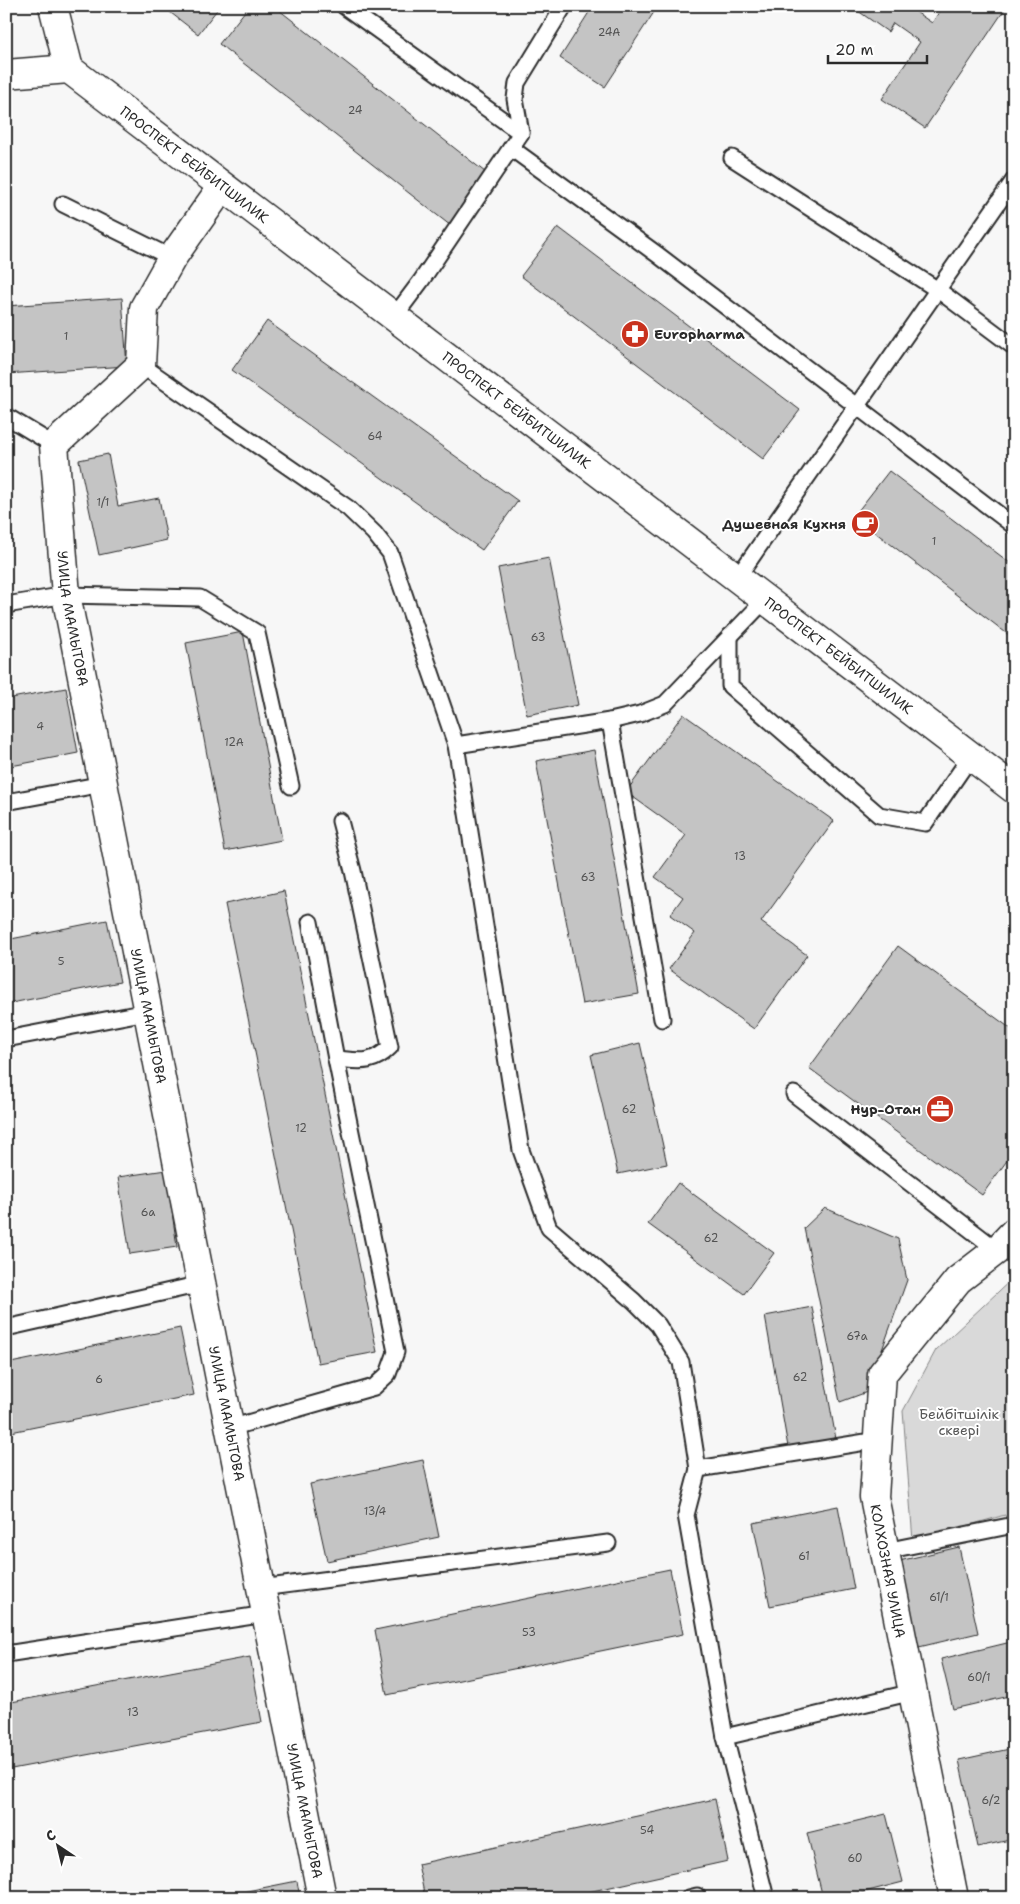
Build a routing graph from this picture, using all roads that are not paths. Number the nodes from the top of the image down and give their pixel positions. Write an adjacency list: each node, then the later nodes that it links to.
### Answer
1 (53, 6): 4 (street)
2 (344, 6): 6 (lane)
3 (564, 6): 6 (lane)
4 (69, 70): 5 (street); 10 (street, ПРОСПЕКТ БЕЙБИТШИЛИК)
5 (6, 74)
6 (521, 133): 7 (lane)
7 (511, 148): 14 (lane); 17 (lane)
8 (732, 158): 13 (lane)
9 (1014, 180): 13 (lane)
10 (222, 187): 12 (street); 14 (street, ПРОСПЕКТ БЕЙБИТШИЛИК)
11 (63, 204): 12 (lane)
12 (172, 258): 16 (street)
13 (938, 290): 15 (lane); 17 (lane)
14 (394, 317): 21 (street, ПРОСПЕКТ БЕЙБИТШИЛИК)
15 (1014, 347)
16 (141, 365): 19 (street); 27 (lane)
17 (856, 407): 20 (lane); 21 (lane)
18 (6, 416): 19 (lane)
19 (54, 445): 22 (street, УЛИЦА МАМЫТОВА)
20 (1014, 526)
21 (737, 578): 23 (street, ПРОСПЕКТ БЕЙБИТШИЛИК)
22 (66, 595): 24 (lane); 29 (street, УЛИЦА МАМЫТОВА); 30 (lane)
23 (765, 600): 25 (lane); 28 (street, ПРОСПЕКТ БЕЙБИТШИЛИК)
24 (6, 605)
25 (730, 636): 26 (lane); 28 (lane)
26 (610, 721): 27 (lane); 36 (lane)
27 (456, 745): 45 (lane)
28 (971, 756): 31 (street, ПРОСПЕКТ БЕЙБИТШИЛИК)
29 (103, 784): 32 (lane); 35 (street, УЛИЦА МАМЫТОВА)
30 (291, 786)
31 (1014, 789)
32 (6, 802)
33 (340, 821): 38 (lane)
34 (310, 922): 38 (lane)
35 (148, 1012): 37 (lane); 41 (street, УЛИЦА МАМЫТОВА)
36 (662, 1019)
37 (6, 1039)
38 (336, 1059): 43 (lane)
39 (794, 1094): 40 (lane)
40 (1005, 1241): 44 (street, КОЛХОЗНАЯ УЛИЦА)
41 (201, 1284): 42 (lane); 43 (street, УЛИЦА МАМЫТОВА)
42 (6, 1328)
43 (230, 1428): 49 (street, УЛИЦА МАМЫТОВА)
44 (878, 1440): 45 (lane); 48 (street, КОЛХОЗНАЯ УЛИЦА)
45 (698, 1469): 52 (lane)
46 (1014, 1525): 48 (lane)
47 (608, 1543): 49 (lane)
48 (884, 1551): 51 (street, КОЛХОЗНАЯ УЛИЦА)
49 (263, 1601): 50 (lane); 53 (street, УЛИЦА МАМЫТОВА)
50 (6, 1654)
51 (913, 1692): 52 (lane); 55 (street, КОЛХОЗНАЯ УЛИЦА)
52 (725, 1737): 54 (lane)
53 (322, 1898)
54 (766, 1898)
55 (954, 1898)

